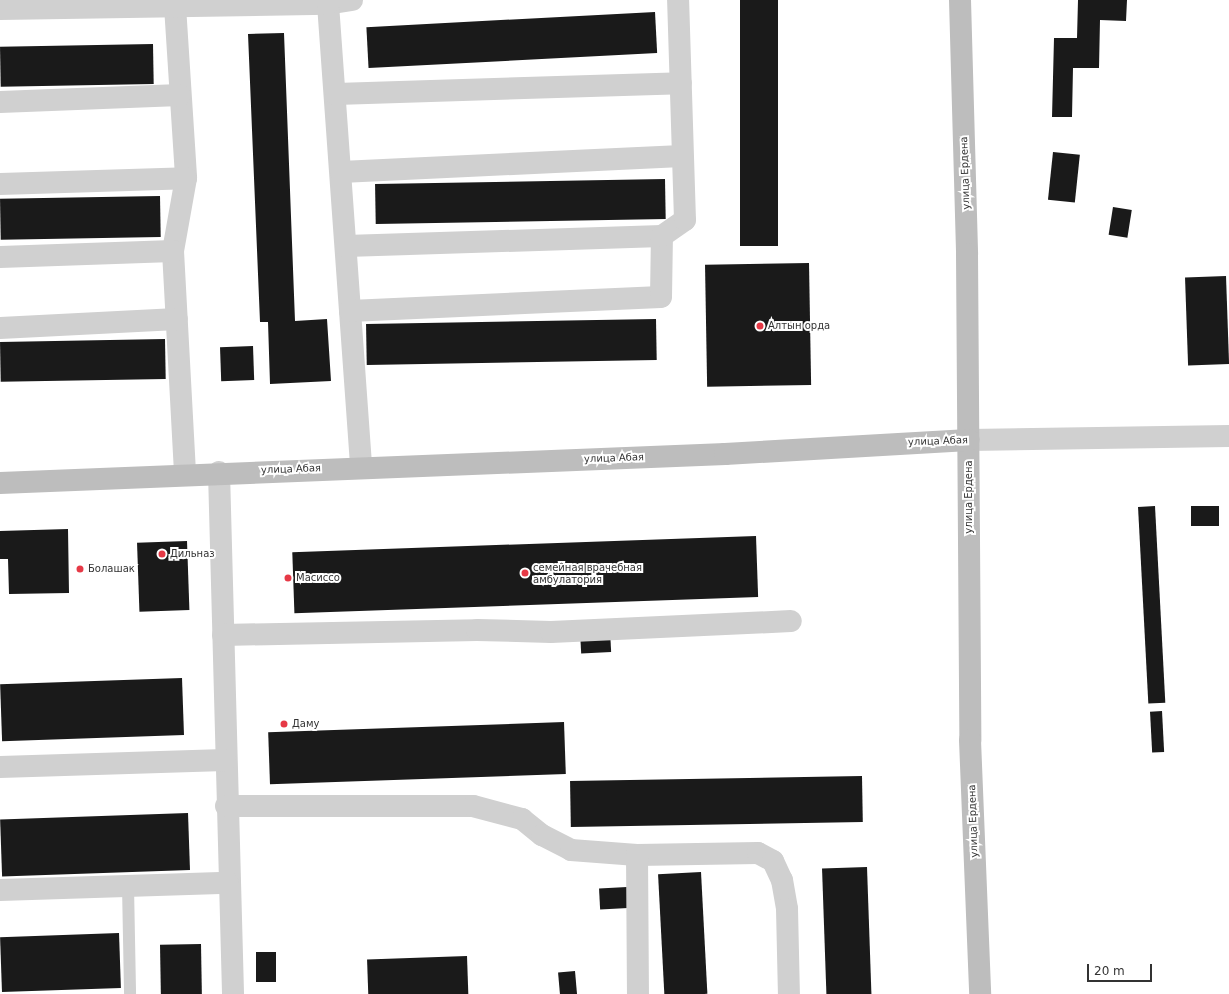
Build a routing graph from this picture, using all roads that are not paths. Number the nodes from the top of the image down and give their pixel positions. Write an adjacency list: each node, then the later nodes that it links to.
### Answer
1 (352, 0): 4 (street)
2 (678, 0): 7 (street)
3 (960, 0): 23 (street, улица Ердена)
4 (327, 2): 5 (street); 8 (street)
5 (175, 6): 6 (street); 9 (street)
6 (0, 9)
7 (681, 83): 8 (street); 11 (street)
8 (336, 94): 12 (street)
9 (180, 96): 10 (street); 13 (street)
10 (0, 102)
11 (682, 156): 12 (street); 15 (street)
12 (341, 172): 16 (street)
13 (186, 178): 14 (street); 17 (street)
14 (0, 184)
15 (662, 236): 16 (street); 19 (street)
16 (346, 246): 19 (street)
17 (173, 251): 18 (street); 20 (street)
18 (0, 257)
19 (350, 311): 24 (street)
20 (177, 319): 21 (street); 26 (street)
21 (0, 328)
22 (1229, 436): 23 (street, улица Абая)
23 (969, 440): 24 (street, улица Абая); 41 (street, улица Ердена)
24 (361, 467): 25 (street, улица Абая)
25 (219, 472): 26 (street, улица Абая); 29 (street)
26 (185, 474): 27 (street, улица Абая)
27 (0, 483)
28 (792, 621): 29 (street)
29 (223, 635): 30 (street)
30 (225, 760): 31 (street); 32 (street)
31 (0, 767)
32 (226, 806): 33 (street); 34 (street)
33 (637, 855): 39 (street); 40 (street)
34 (228, 883): 35 (street); 38 (street)
35 (128, 886): 36 (street); 37 (lane)
36 (0, 890)
37 (130, 994)
38 (233, 994)
39 (638, 994)
40 (789, 994)
41 (980, 994)

